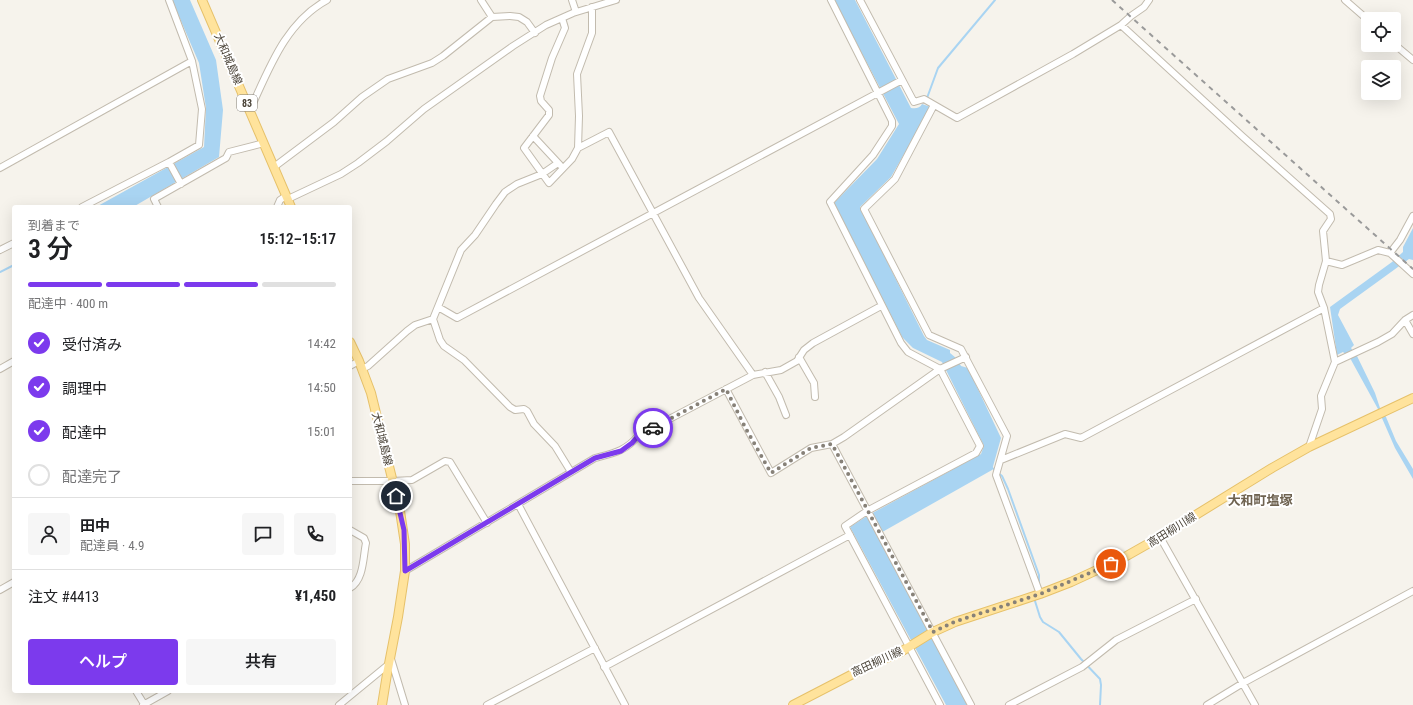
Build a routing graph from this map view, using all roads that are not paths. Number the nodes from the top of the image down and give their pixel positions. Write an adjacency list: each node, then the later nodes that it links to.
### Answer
1 (169, 0): 20 (street)
2 (202, 0): 24 (main road, 大和城島線 / 83)
3 (327, 0): 24 (street)
4 (481, 0): 14 (street)
5 (572, 0): 12 (street)
6 (616, 0): 11 (street)
7 (831, 0): 22 (street)
8 (860, 0): 21 (street)
9 (1149, 0): 16 (street)
10 (1345, 0): 13 (street)
11 (596, 4): 12 (street); 27 (street)
12 (576, 12): 15 (street)
13 (1361, 14)
14 (492, 17): 17 (street); 30 (street)
15 (562, 18): 17 (street); 25 (street)
16 (1121, 25): 23 (street); 45 (street)
17 (535, 33): 35 (street)
18 (1401, 50): 19 (street)
19 (1413, 60)
20 (192, 61): 29 (street); 31 (street)
21 (902, 80): 22 (street); 23 (street)
22 (878, 92): 40 (street); 47 (street)
23 (934, 106): 56 (street)
24 (250, 110): 26 (main road, 大和城島線 / 83)
25 (532, 136): 28 (street); 33 (street)
26 (264, 143): 30 (main road, 大和城島線 / 83); 34 (street)
27 (578, 148): 32 (street); 40 (street)
28 (558, 163): 32 (street); 33 (street)
29 (170, 164): 34 (street); 36 (street)
30 (274, 167): 35 (main road, 大和城島線 / 83)
31 (0, 168)
32 (563, 168): 33 (street)
33 (542, 174): 48 (street)
34 (181, 184): 37 (street)
35 (287, 197): 38 (street); 39 (main road, 大和城島線 / 83)
36 (86, 205)
37 (157, 205)
38 (278, 205)
39 (290, 205)
40 (653, 212): 48 (street); 64 (street)
41 (1413, 216): 44 (street)
42 (12, 243): 43 (street)
43 (0, 250)
44 (1390, 253): 45 (street); 46 (street)
45 (1326, 261): 49 (street)
46 (1413, 274)
47 (881, 306): 55 (street); 62 (street)
48 (438, 307): 51 (street)
49 (1324, 308): 58 (street); 71 (street)
50 (1413, 315): 52 (street)
51 (433, 319): 59 (street); 72 (street)
52 (1405, 320): 53 (street); 58 (street)
53 (1413, 334)
54 (352, 346): 59 (main road, 大和城島線)
55 (799, 357): 63 (street); 66 (street)
56 (966, 357): 62 (street); 71 (street)
57 (12, 362): 61 (street)
58 (1335, 362): 70 (street)
59 (361, 365): 60 (street); 74 (main road, 大和城島線)
60 (352, 366)
61 (0, 369)
62 (940, 369): 69 (street); 76 (street)
63 (765, 372): 64 (street); 68 (street)
64 (753, 375): 65 (street)
65 (726, 389): 69 (street); 72 (street)
66 (814, 397)
67 (1413, 398): 70 (main road, 高田柳川線)
68 (786, 415)
69 (832, 444): 76 (street)
70 (1309, 447): 80 (main road, 高田柳川線)
71 (1001, 460): 86 (street)
72 (571, 472): 75 (street)
73 (352, 481): 74 (street)
74 (393, 482): 77 (street); 81 (main road, 大和城島線)
75 (518, 504): 77 (street); 90 (street)
76 (867, 511): 79 (street); 88 (street)
77 (487, 523): 81 (street)
78 (352, 531): 83 (street)
79 (850, 535): 89 (street); 92 (street)
80 (1160, 538): 86 (main road, 高田柳川線); 87 (street)
81 (405, 571): 91 (main road, 大和城島線)
82 (12, 583): 84 (street)
83 (352, 587)
84 (0, 590)
85 (1413, 591): 93 (street)
86 (1040, 594): 88 (main road, 高田柳川線)
87 (1196, 600): 93 (street); 105 (street)
88 (931, 633): 89 (main road, 高田柳川線); 104 (street)
89 (910, 646): 102 (main road, 高田柳川線); 103 (street)
90 (594, 648): 92 (street); 100 (street)
91 (389, 661): 97 (street); 98 (main road, 大和城島線); 99 (street)
92 (604, 667): 101 (street)
93 (1243, 683): 106 (street); 107 (street)
94 (137, 693): 96 (street)
95 (164, 693): 96 (street)
96 (143, 705)
97 (339, 705)
98 (382, 705)
99 (405, 705)
100 (487, 705)
101 (625, 705)
102 (793, 705)
103 (940, 705)
104 (971, 705)
105 (1010, 705)
106 (1207, 705)
107 (1255, 705)

